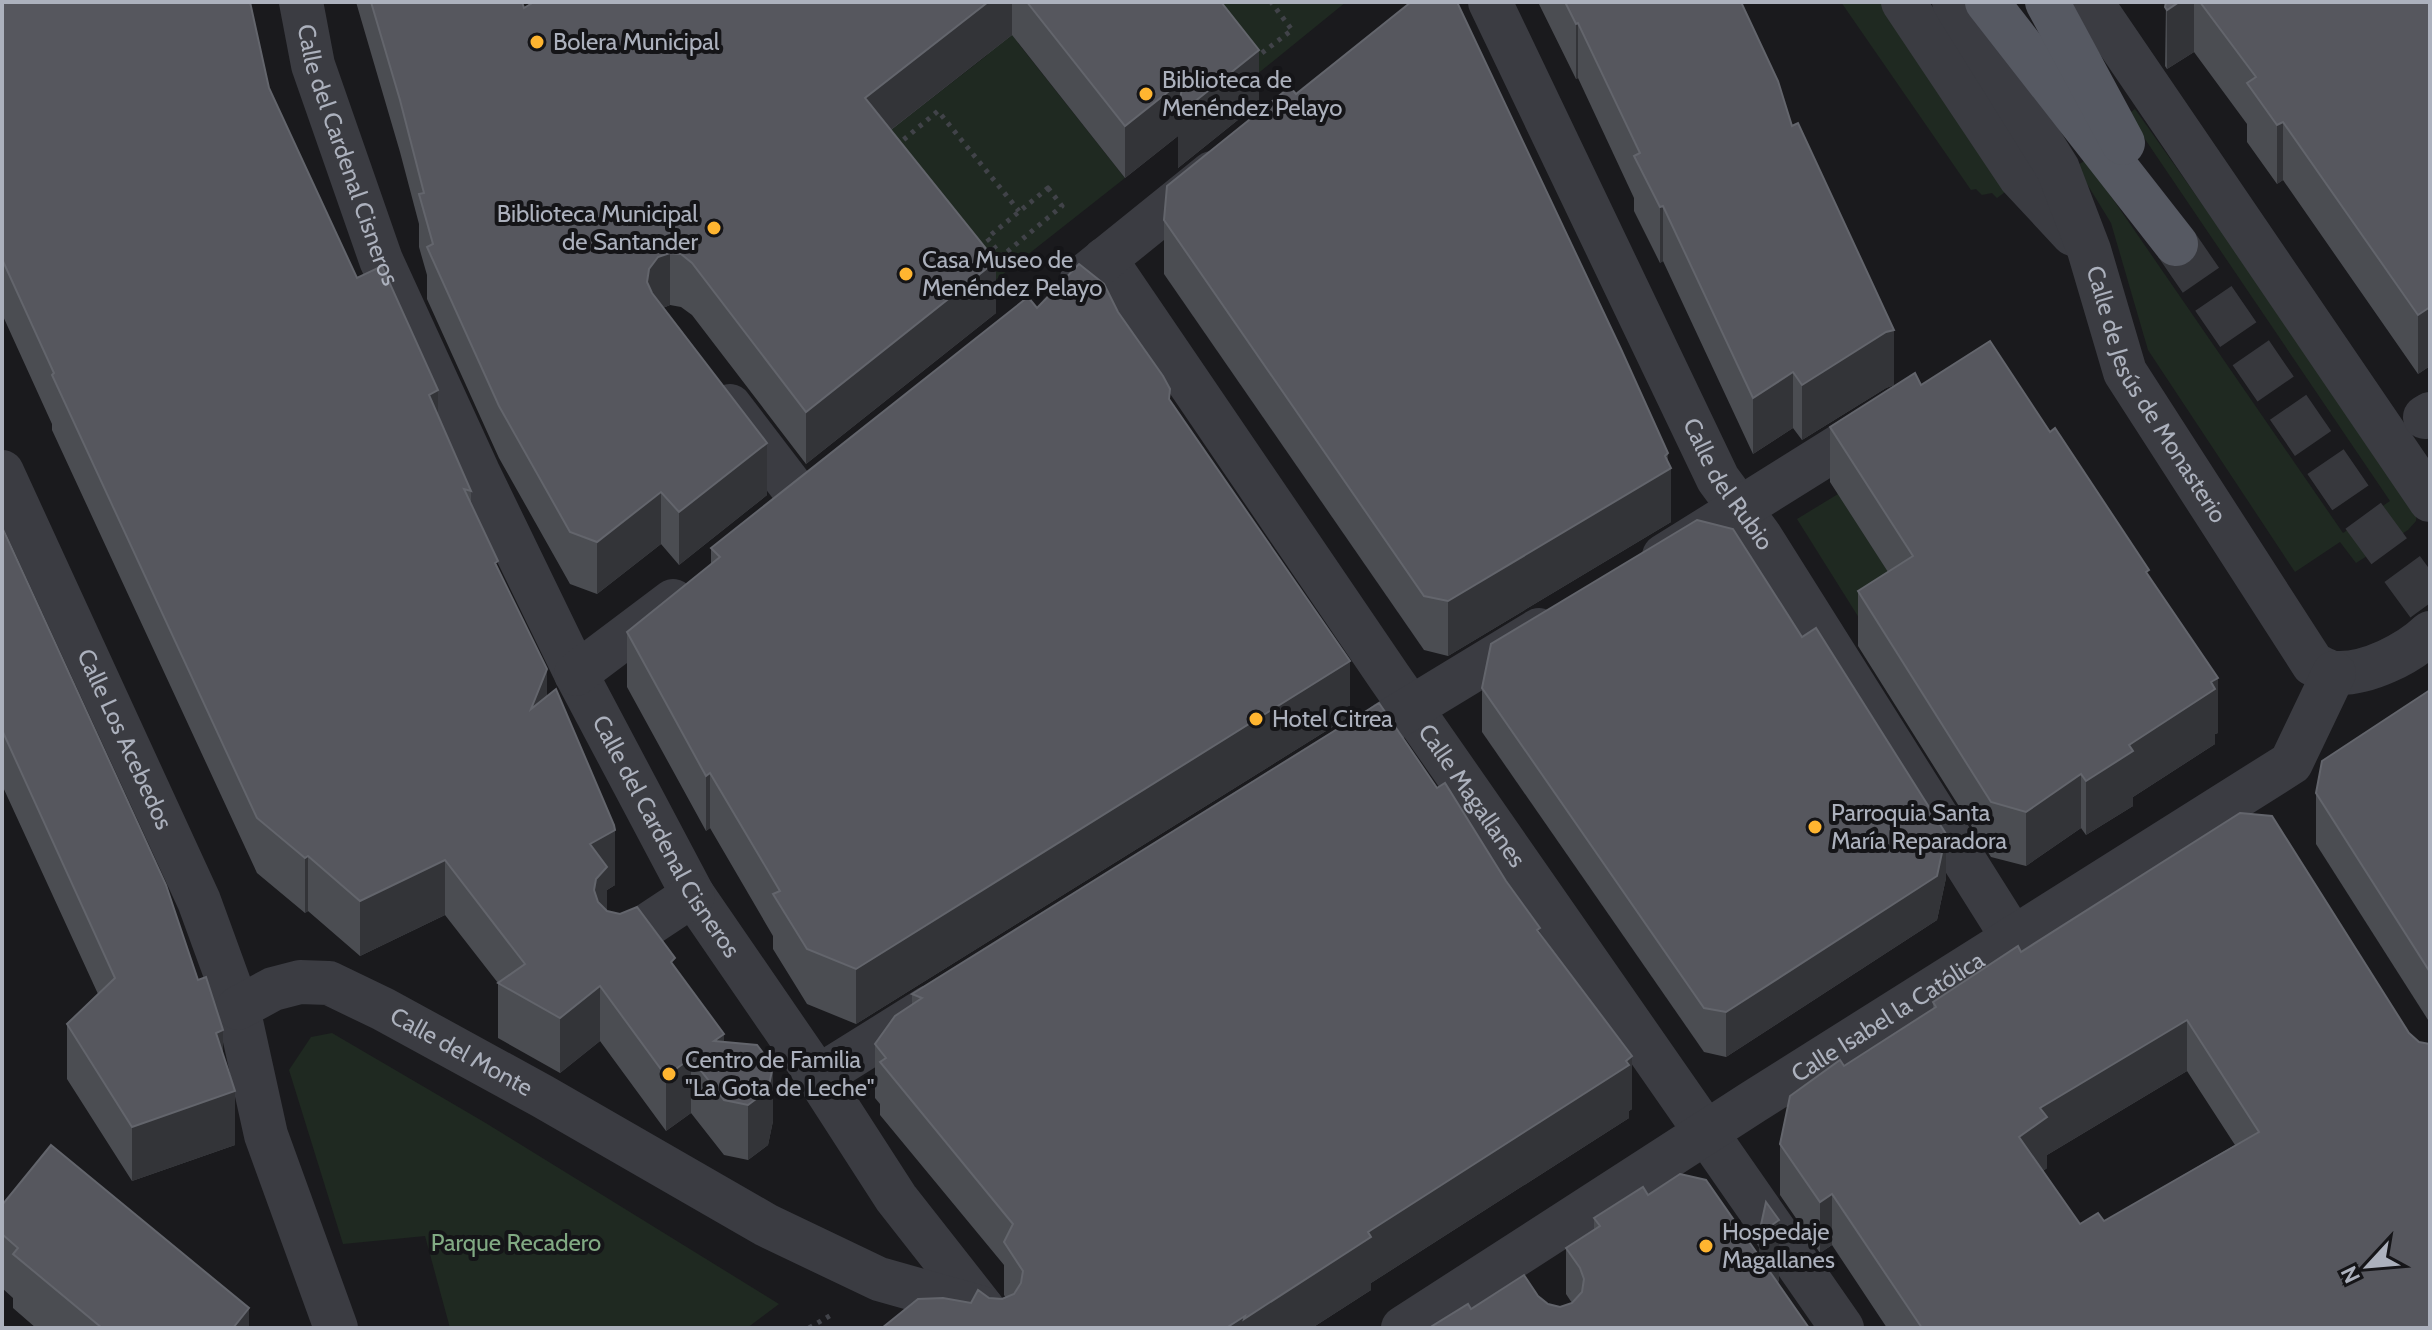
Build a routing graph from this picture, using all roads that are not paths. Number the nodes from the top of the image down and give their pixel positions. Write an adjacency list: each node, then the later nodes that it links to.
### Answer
1 (301, 2): 23 (street, Calle del Cardenal Cisneros)
2 (1490, 2): 17 (street, Calle del Rubio)
3 (1903, 2): 9 (street)
4 (1954, 2): 9 (street, Calle de Jesús de Monasterio)
5 (1987, 2): 6 (main road)
6 (2047, 2)
7 (2093, 2): 16 (street)
8 (1245, 147): 10 (street)
9 (2089, 250): 22 (street, Calle de Jesús de Monasterio)
10 (1105, 259): 11 (street); 24 (street, Calle Magallanes)
11 (1052, 301)
12 (709, 378): 15 (street)
13 (1899, 409): 17 (street)
14 (2, 472): 32 (street, Calle Los Acebedos)
15 (835, 472)
16 (2430, 500)
17 (1741, 508): 18 (street); 29 (street, Calle del Rubio)
18 (1633, 575)
19 (702, 578): 23 (street)
20 (1567, 614): 24 (street)
21 (2430, 633): 22 (street)
22 (2334, 673): 26 (street, Calle Isabel la Católica)
23 (576, 674): 28 (street, Calle del Cardenal Cisneros)
24 (1411, 707): 25 (street); 34 (street, Calle Magallanes)
25 (1359, 740)
26 (2252, 790): 27 (street); 29 (street, Calle Isabel la Católica)
27 (2275, 826)
28 (693, 895): 30 (street); 33 (street, Calle del Cardenal Cisneros)
29 (2013, 938): 34 (street, Calle Isabel la Católica)
30 (619, 944)
31 (959, 989): 33 (street)
32 (238, 1008): 35 (street, Calle del Monte); 36 (street)
33 (818, 1077): 35 (street, Calle del Cardenal Cisneros)
34 (1705, 1133): 37 (street, Calle Isabel la Católica); 38 (street, Calle Magallanes)
35 (990, 1318)
36 (336, 1328)
37 (1403, 1328)
38 (1842, 1328)

